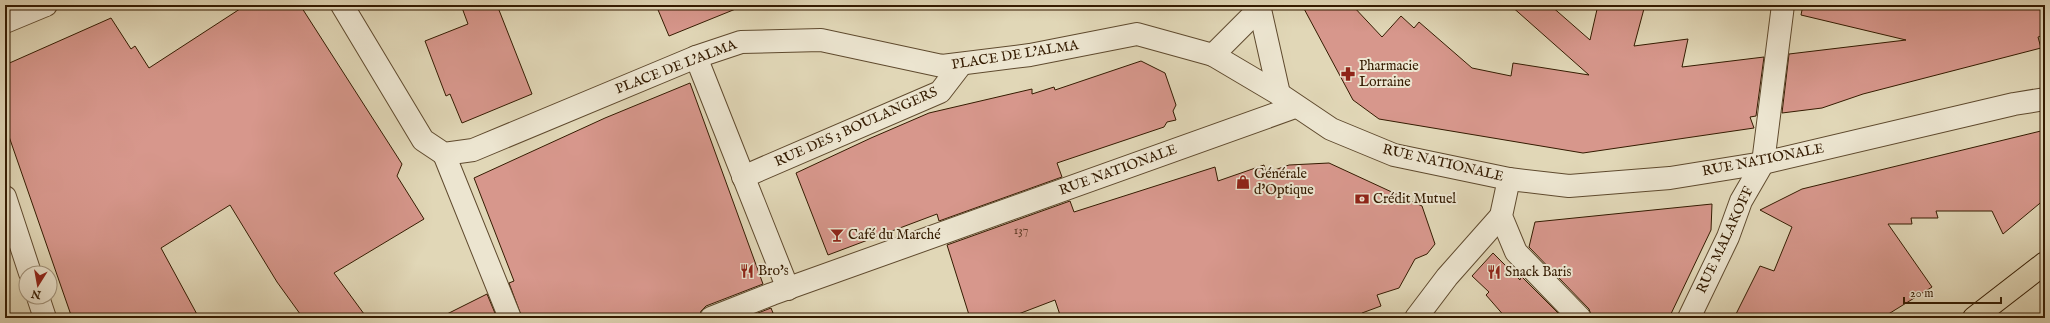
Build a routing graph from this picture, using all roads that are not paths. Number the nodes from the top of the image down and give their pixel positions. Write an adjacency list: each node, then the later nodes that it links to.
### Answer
1 (46, 5): 5 (street)
2 (342, 5): 11 (street)
3 (1783, 5): 12 (street)
4 (1259, 8): 6 (street); 10 (street)
5 (5, 22)
6 (1213, 55): 8 (street, PLACE DE L'ALMA); 10 (street, PLACE DE L'ALMA)
7 (696, 57): 8 (street, PLACE DE L'ALMA); 11 (street, PLACE DE L'ALMA); 13 (street)
8 (960, 66): 13 (street, RUE DES 3 BOULANGERS)
9 (2045, 99): 12 (street, RUE NATIONALE)
10 (1287, 101): 14 (street, RUE NATIONALE); 19 (street, RUE NATIONALE)
11 (444, 154): 22 (street)
12 (1763, 163): 14 (street, RUE NATIONALE); 26 (street, RUE MALAKOFF)
13 (744, 176): 19 (street)
14 (1509, 179): 16 (street)
15 (5, 197): 18 (street)
16 (1502, 216): 24 (street); 25 (street)
17 (2045, 263): 27 (main road)
18 (27, 265)
19 (788, 289): 23 (street, RUE NATIONALE)
20 (41, 305): 21 (street)
21 (45, 318)
22 (510, 318)
23 (711, 318)
24 (1416, 318)
25 (1580, 318)
26 (1689, 318)
27 (1974, 318)

